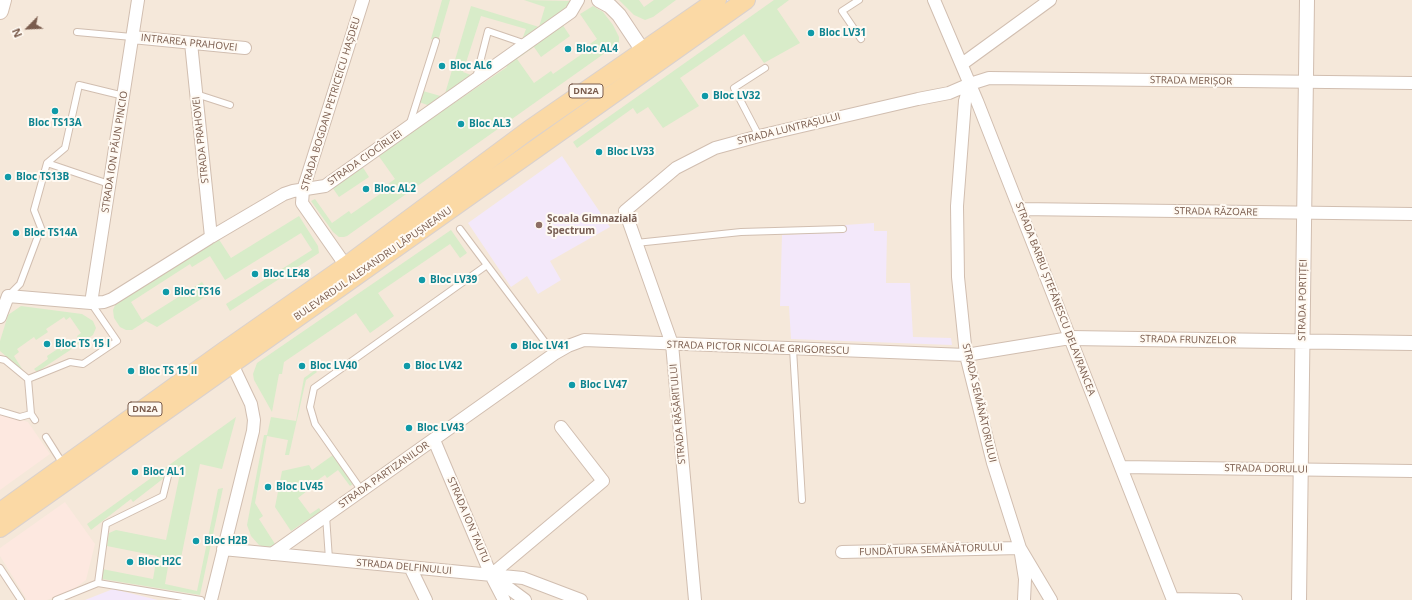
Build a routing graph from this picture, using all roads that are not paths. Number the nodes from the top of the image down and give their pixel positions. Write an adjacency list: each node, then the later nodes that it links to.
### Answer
1 (4, 0): 12 (main road)
2 (138, 0): 14 (street, STRADA ION PĂUN PINCIO)
3 (363, 0): 34 (street, STRADA BOGDAN PETRICEICU HAȘDEU)
4 (578, 0): 18 (street, STRADA CIOCÎRLIEI)
5 (599, 0): 20 (street)
6 (717, 0): 20 (main road, BULEVARDUL ALEXANDRU LĂPUȘNEANU / DN2A)
7 (746, 0): 56 (main road, BULEVARDUL ALEXANDRU LĂPUȘNEANU)
8 (859, 0): 15 (lane)
9 (934, 0): 21 (street, STRADA BARBU ȘTEFĂNESCU DELAVRANCEA)
10 (1050, 0): 21 (street)
11 (1307, 0): 24 (street, STRADA PORTIȚEI)
12 (0, 11)
13 (78, 32): 14 (lane)
14 (132, 37): 17 (street, INTRAREA PRAHOVEI); 28 (street, STRADA ION PĂUN PINCIO)
15 (861, 38)
16 (436, 41): 30 (lane)
17 (191, 43): 19 (street, INTRAREA PRAHOVEI); 27 (street, STRADA PRAHOVEI)
18 (526, 44): 23 (street, STRADA CIOCÎRLIEI); 23 (lane)
19 (245, 48)
20 (643, 51): 44 (main road, BULEVARDUL ALEXANDRU LĂPUȘNEANU / DN2A)
21 (962, 64): 26 (street, STRADA BARBU ȘTEFĂNESCU DELAVRANCEA)
22 (765, 68): 31 (lane)
23 (476, 80): 30 (street, STRADA CIOCÎRLIEI)
24 (1306, 82): 25 (street, STRADA MERIȘOR); 26 (street, STRADA MERIȘOR); 37 (street, STRADA PORTIȚEI)
25 (1412, 83)
26 (970, 84): 31 (street, STRADA LUNTRAȘULUI); 35 (street, STRADA BARBU ȘTEFĂNESCU DELAVRANCEA); 54 (street, STRADA SEMĂNĂTORULUI)
27 (196, 94): 29 (lane); 41 (street, STRADA PRAHOVEI)
28 (124, 96): 32 (lane); 33 (street, STRADA ION PĂUN PINCIO)
29 (230, 105)
30 (409, 127): 34 (street, STRADA CIOCÎRLIEI)
31 (759, 136): 36 (street, STRADA LUNTRAȘULUI)
32 (47, 163): 33 (lane); 45 (lane)
33 (109, 184): 46 (street, STRADA ION PĂUN PINCIO)
34 (303, 190): 41 (street, STRADA CIOCÎRLIEI); 44 (street, STRADA BOGDAN PETRICEICU HAȘDEU)
35 (1020, 209): 37 (street, STRADA RĂZOARE); 48 (street, STRADA BARBU ȘTEFĂNESCU DELAVRANCEA)
36 (625, 211): 42 (street, STRADA RĂSĂRITULUI)
37 (1304, 213): 38 (street, STRADA RĂZOARE); 49 (street, STRADA PORTIȚEI)
38 (1412, 214)
39 (460, 229): 43 (lane)
40 (843, 229): 42 (lane)
41 (211, 237): 46 (street, STRADA CIOCÎRLIEI)
42 (636, 243): 51 (street, STRADA RĂSĂRITULUI)
43 (487, 265): 53 (lane); 67 (lane)
44 (346, 266): 62 (main road, BULEVARDUL ALEXANDRU LĂPUȘNEANU / DN2A)
45 (8, 296): 46 (street); 47 (street)
46 (90, 303): 57 (lane)
47 (0, 316)
48 (1070, 338): 49 (street, STRADA FRUNZELOR); 54 (street, STRADA FRUNZELOR); 63 (street, STRADA BARBU ȘTEFĂNESCU DELAVRANCEA)
49 (1302, 342): 50 (street, STRADA FRUNZELOR); 64 (street, STRADA PORTIȚEI)
50 (1412, 343)
51 (672, 344): 52 (street, STRADA PICTOR NICOLAE GRIGORESCU); 53 (street, STRADA PICTOR NICOLAE GRIGORESCU); 88 (street, STRADA RĂSĂRITULUI)
52 (793, 349): 54 (street, STRADA PICTOR NICOLAE GRIGORESCU); 68 (lane)
53 (554, 354): 61 (street, STRADA PARTIZANILOR)
54 (966, 355): 71 (street, STRADA SEMĂNĂTORULUI)
55 (0, 359): 57 (lane)
56 (232, 364): 69 (main road, BULEVARDUL ALEXANDRU LĂPUȘNEANU); 72 (street)
57 (28, 379): 58 (lane)
58 (0, 411)
59 (561, 427): 78 (street)
60 (46, 437): 62 (lane)
61 (434, 440): 67 (street, STRADA PARTIZANILOR); 78 (street, STRADA ION TAUTU)
62 (65, 466): 69 (main road, BULEVARDUL ALEXANDRU LĂPUȘNEANU / DN2A)
63 (1121, 467): 64 (street, STRADA DORULUI); 91 (street, STRADA BARBU ȘTEFĂNESCU DELAVRANCEA)
64 (1300, 470): 65 (street, STRADA DORULUI); 93 (street, STRADA PORTIȚEI)
65 (1412, 471)
66 (168, 476): 79 (lane)
67 (362, 490): 70 (street, STRADA PARTIZANILOR)
68 (802, 500)
69 (0, 515)
70 (326, 516): 74 (street, STRADA PARTIZANILOR); 75 (lane)
71 (1020, 548): 73 (street, FUNDĂTURA SEMĂNĂTORULUI); 89 (street, STRADA SEMĂNĂTORULUI); 90 (street)
72 (223, 549): 74 (street, STRADA DELFINULUI); 83 (street)
73 (842, 552)
74 (272, 554): 75 (street, STRADA DELFINULUI)
75 (329, 559): 76 (street, STRADA DELFINULUI)
76 (410, 567): 78 (street, STRADA DELFINULUI); 84 (street)
77 (0, 568): 80 (lane)
78 (491, 575): 85 (street, STRADA ION TAUTU); 86 (street); 87 (street, STRADA DELFINULUI)
79 (98, 583): 81 (lane); 82 (lane)
80 (21, 600)
81 (56, 600)
82 (201, 600)
83 (211, 600)
84 (426, 600)
85 (504, 600)
86 (525, 600)
87 (581, 600)
88 (695, 600)
89 (1024, 600)
90 (1051, 600)
91 (1173, 600): 92 (street)
92 (1236, 600)
93 (1298, 600)

